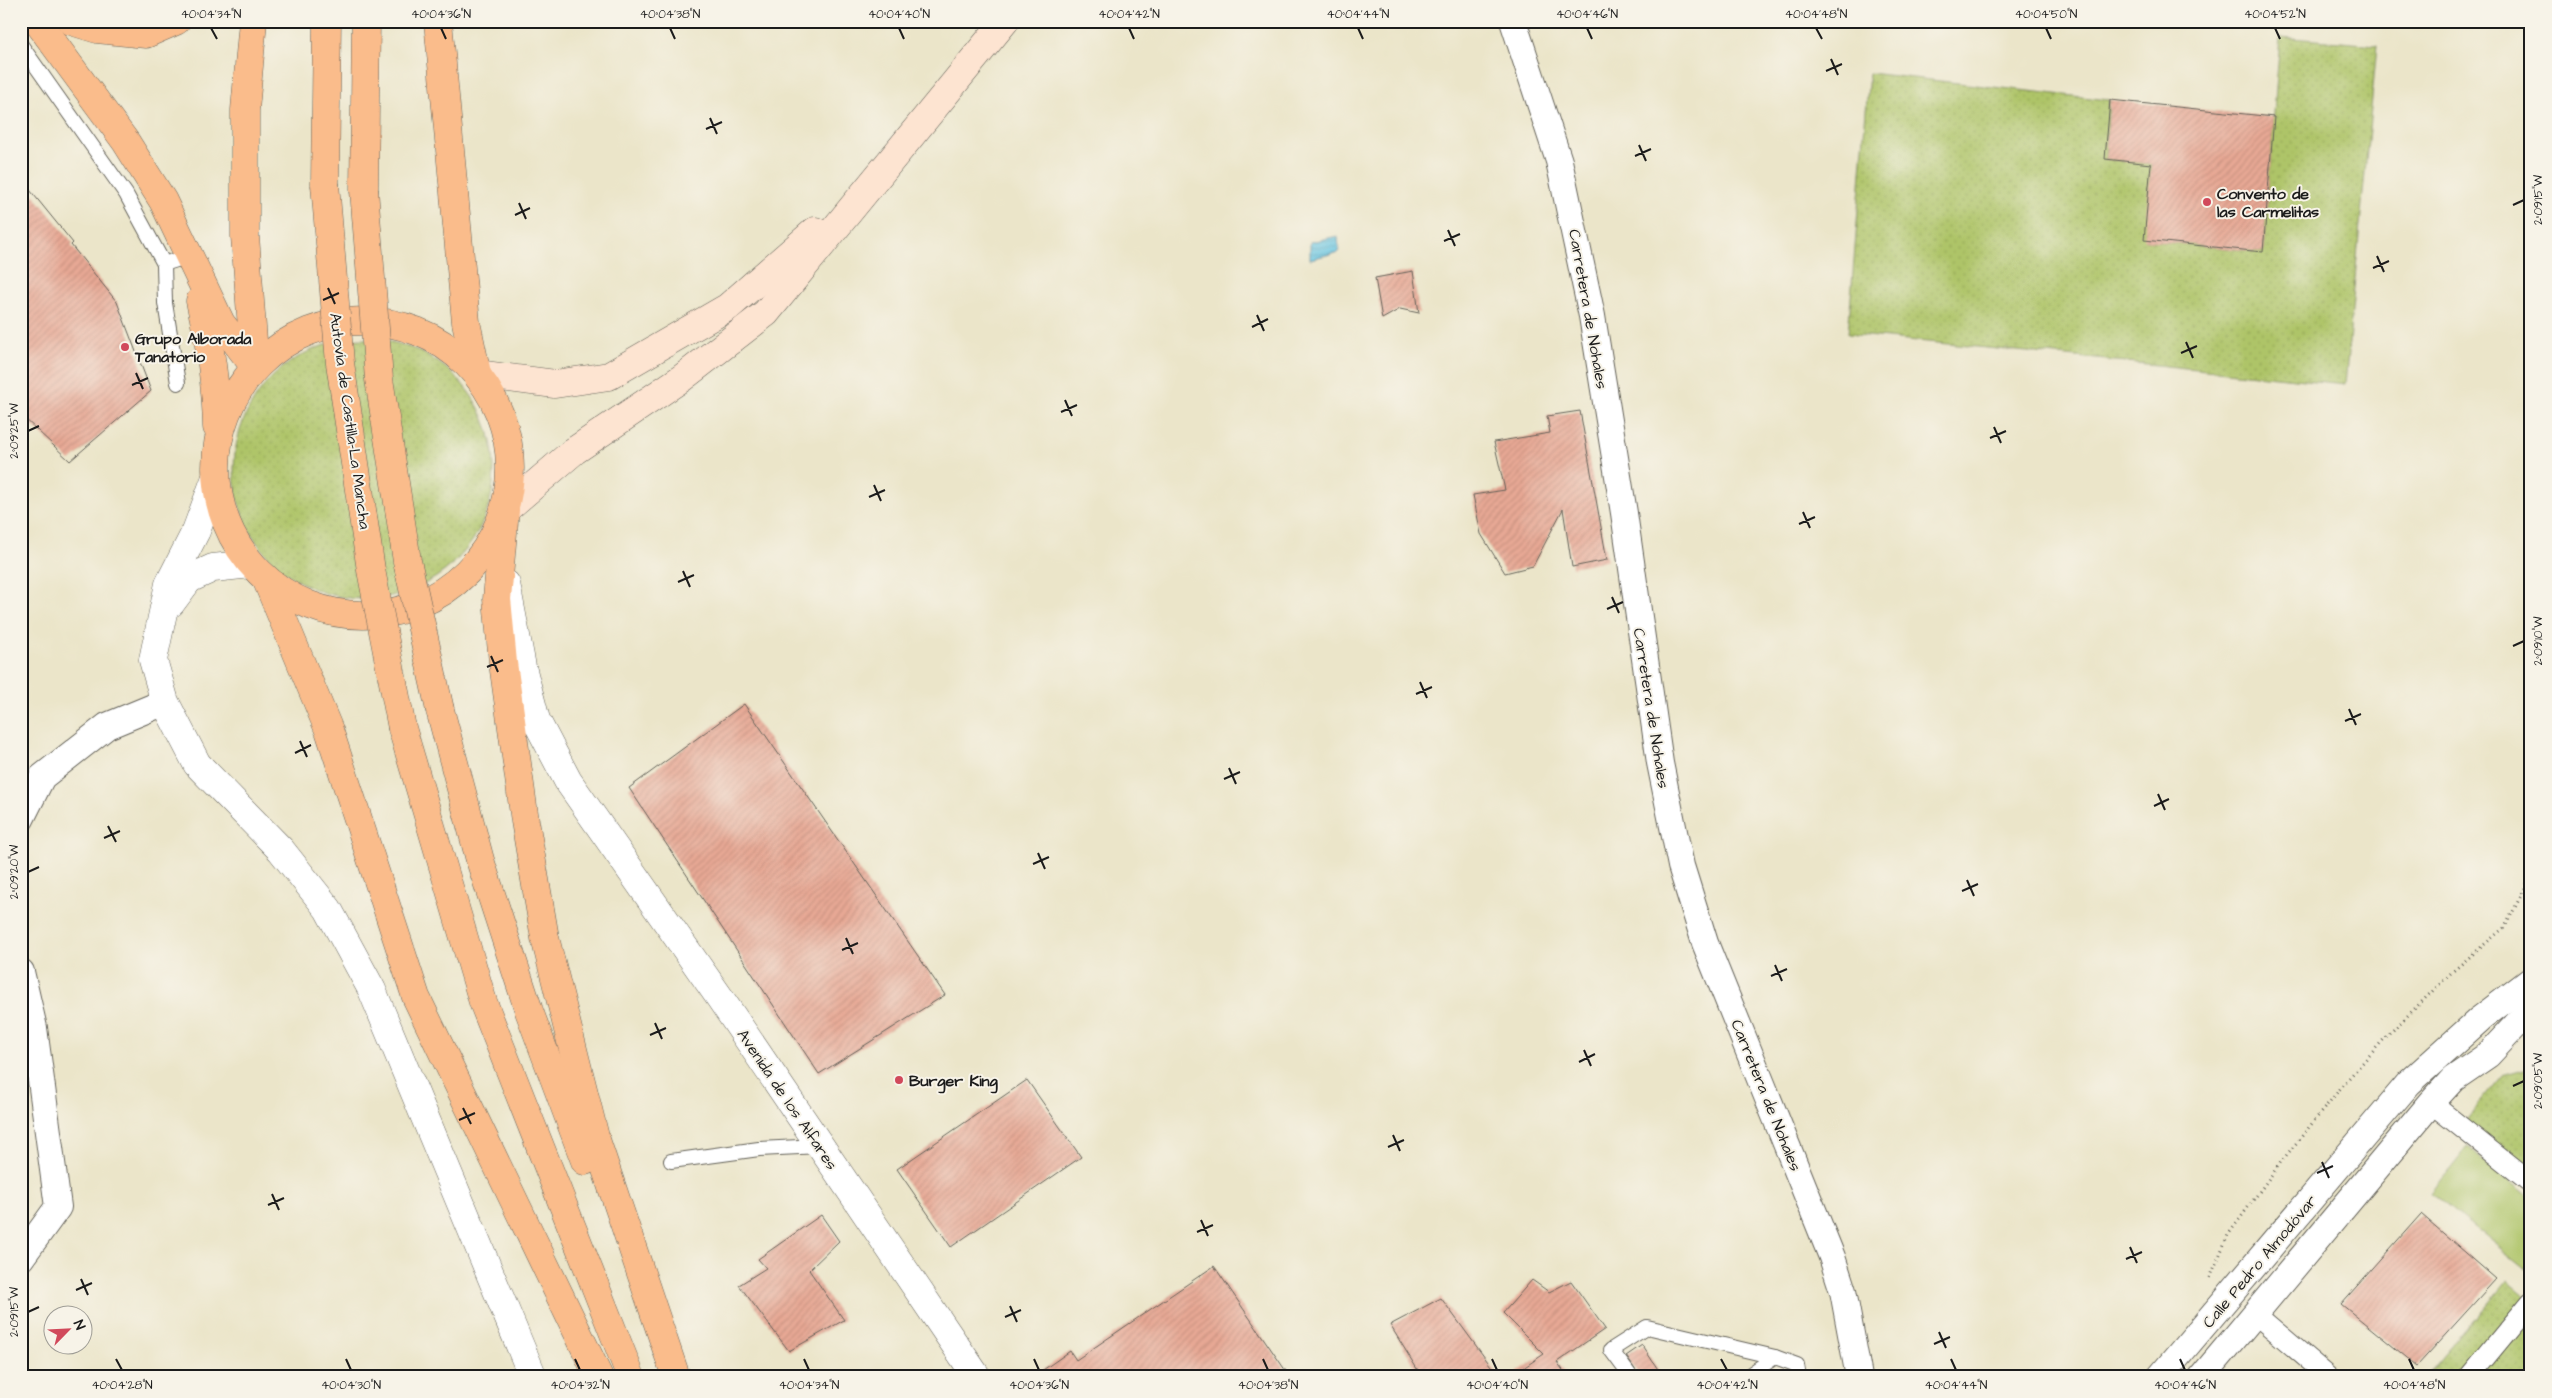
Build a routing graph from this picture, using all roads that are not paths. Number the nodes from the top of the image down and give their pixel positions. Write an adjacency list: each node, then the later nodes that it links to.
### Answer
1 (37, 21): 12 (highway)
2 (71, 21): 3 (highway)
3 (176, 21)
4 (253, 21): 14 (highway)
5 (327, 21): 38 (highway, Autovía de Castilla-La Mancha, bridge)
6 (366, 21): 39 (highway, Autovía de Castilla-La Mancha, bridge)
7 (438, 21): 15 (highway)
8 (1005, 21): 11 (main road)
9 (1513, 21): 45 (street, Carretera de Nohales)
10 (21, 45): 13 (lane)
11 (869, 184): 15 (main road); 19 (main road)
12 (189, 256): 13 (lane); 14 (highway); 17 (highway)
13 (164, 264): 16 (lane)
14 (255, 367): 15 (highway); 17 (highway)
15 (477, 374): 19 (highway)
16 (178, 383)
17 (217, 443): 18 (highway)
18 (215, 480): 21 (highway); 22 (street)
19 (505, 510): 20 (highway); 21 (highway)
20 (501, 560): 29 (street, Avenida de los Alfares); 40 (highway)
21 (259, 572): 22 (street); 37 (highway)
22 (163, 614): 23 (street)
23 (165, 702): 24 (street); 36 (street)
24 (21, 819)
25 (21, 972): 32 (street)
26 (2531, 980): 46 (street, Calle Pedro Almodóvar)
27 (2531, 1009): 28 (street, Calle Pedro Almodóvar)
28 (2432, 1103): 31 (street); 34 (street, Calle Pedro Almodóvar)
29 (820, 1146): 30 (lane); 41 (street, Avenida de los Alfares)
30 (671, 1161)
31 (2531, 1183)
32 (21, 1258)
33 (2531, 1302): 49 (street)
34 (2254, 1313): 47 (street, Calle Pedro Almodóvar); 48 (street)
35 (1775, 1356): 42 (lane); 43 (lane); 44 (lane)
36 (533, 1377)
37 (599, 1377)
38 (631, 1377)
39 (670, 1377)
40 (676, 1377)
41 (977, 1377)
42 (1631, 1377)
43 (1746, 1377)
44 (1799, 1377)
45 (1859, 1377)
46 (2160, 1377)
47 (2202, 1377)
48 (2329, 1377)
49 (2469, 1377)

